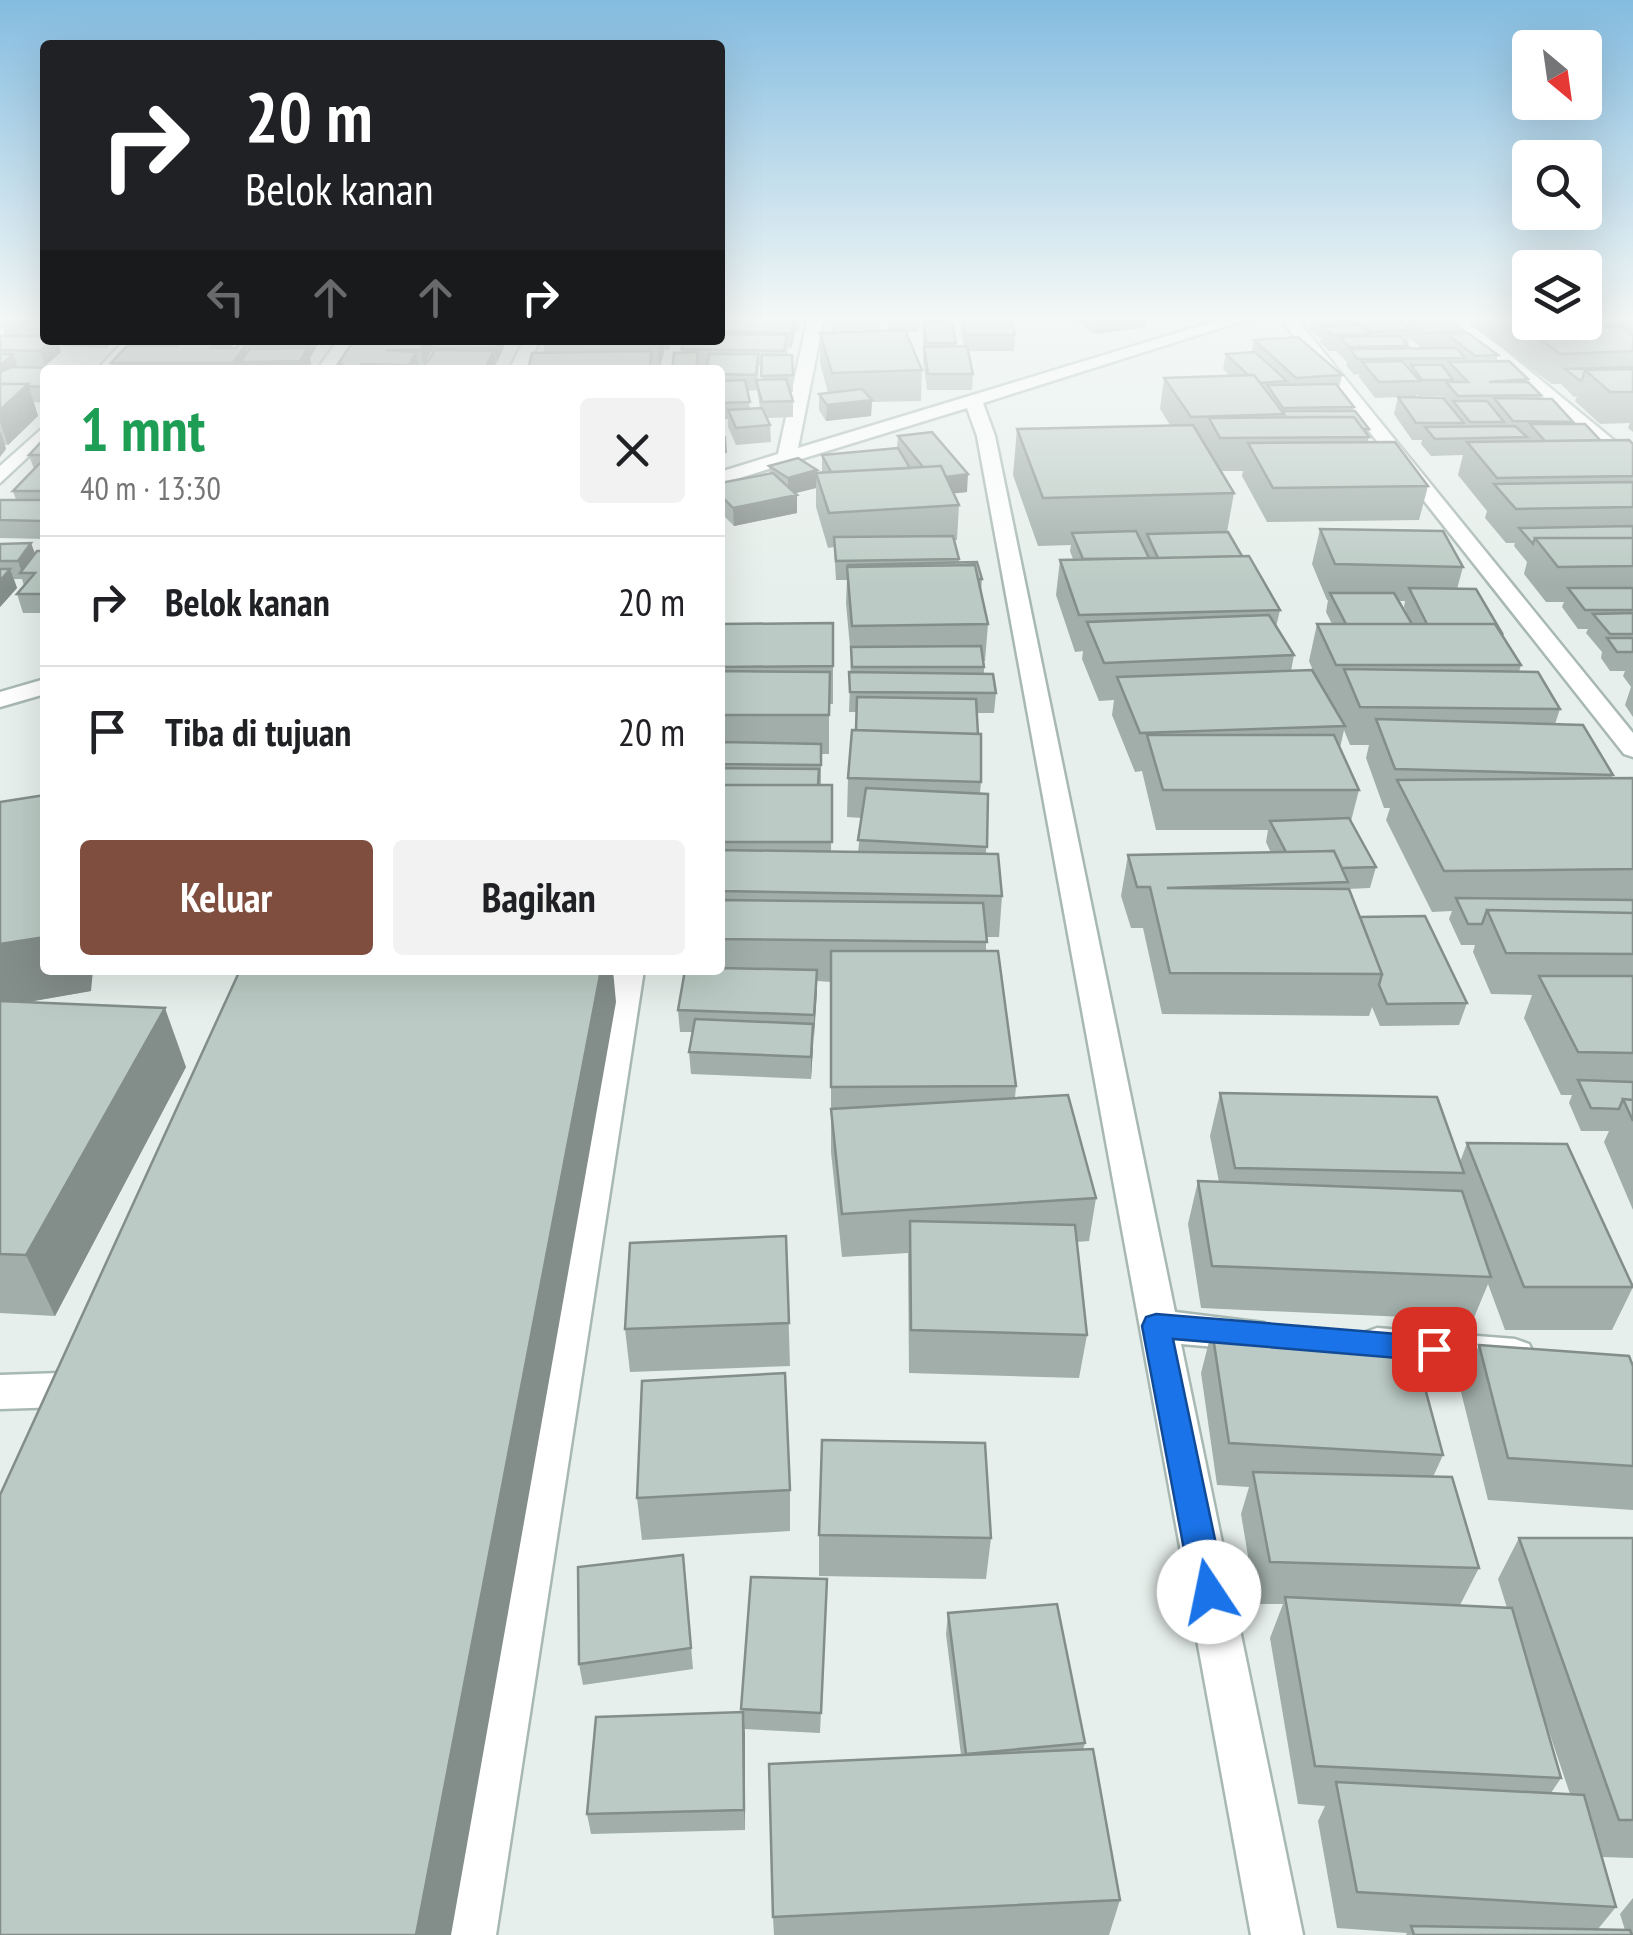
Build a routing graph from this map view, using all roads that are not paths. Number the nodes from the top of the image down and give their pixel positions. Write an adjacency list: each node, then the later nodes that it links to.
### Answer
1 (797, 407): 7 (street)
2 (946, 407): 7 (street)
3 (976, 407): 15 (street)
4 (1359, 407): 13 (street)
5 (1562, 407): 8 (street)
6 (40, 436): 9 (street)
7 (787, 456): 10 (street)
8 (1633, 466)
9 (0, 476)
10 (725, 476)
11 (40, 688): 12 (street)
12 (0, 700)
13 (1633, 750)
14 (628, 975): 21 (street)
15 (1156, 1326): 16 (street); 22 (street)
16 (1295, 1337)
17 (1335, 1340): 19 (street)
18 (78, 1354): 20 (street)
19 (1554, 1358)
20 (0, 1392)
21 (470, 1935)
22 (1277, 1935)

